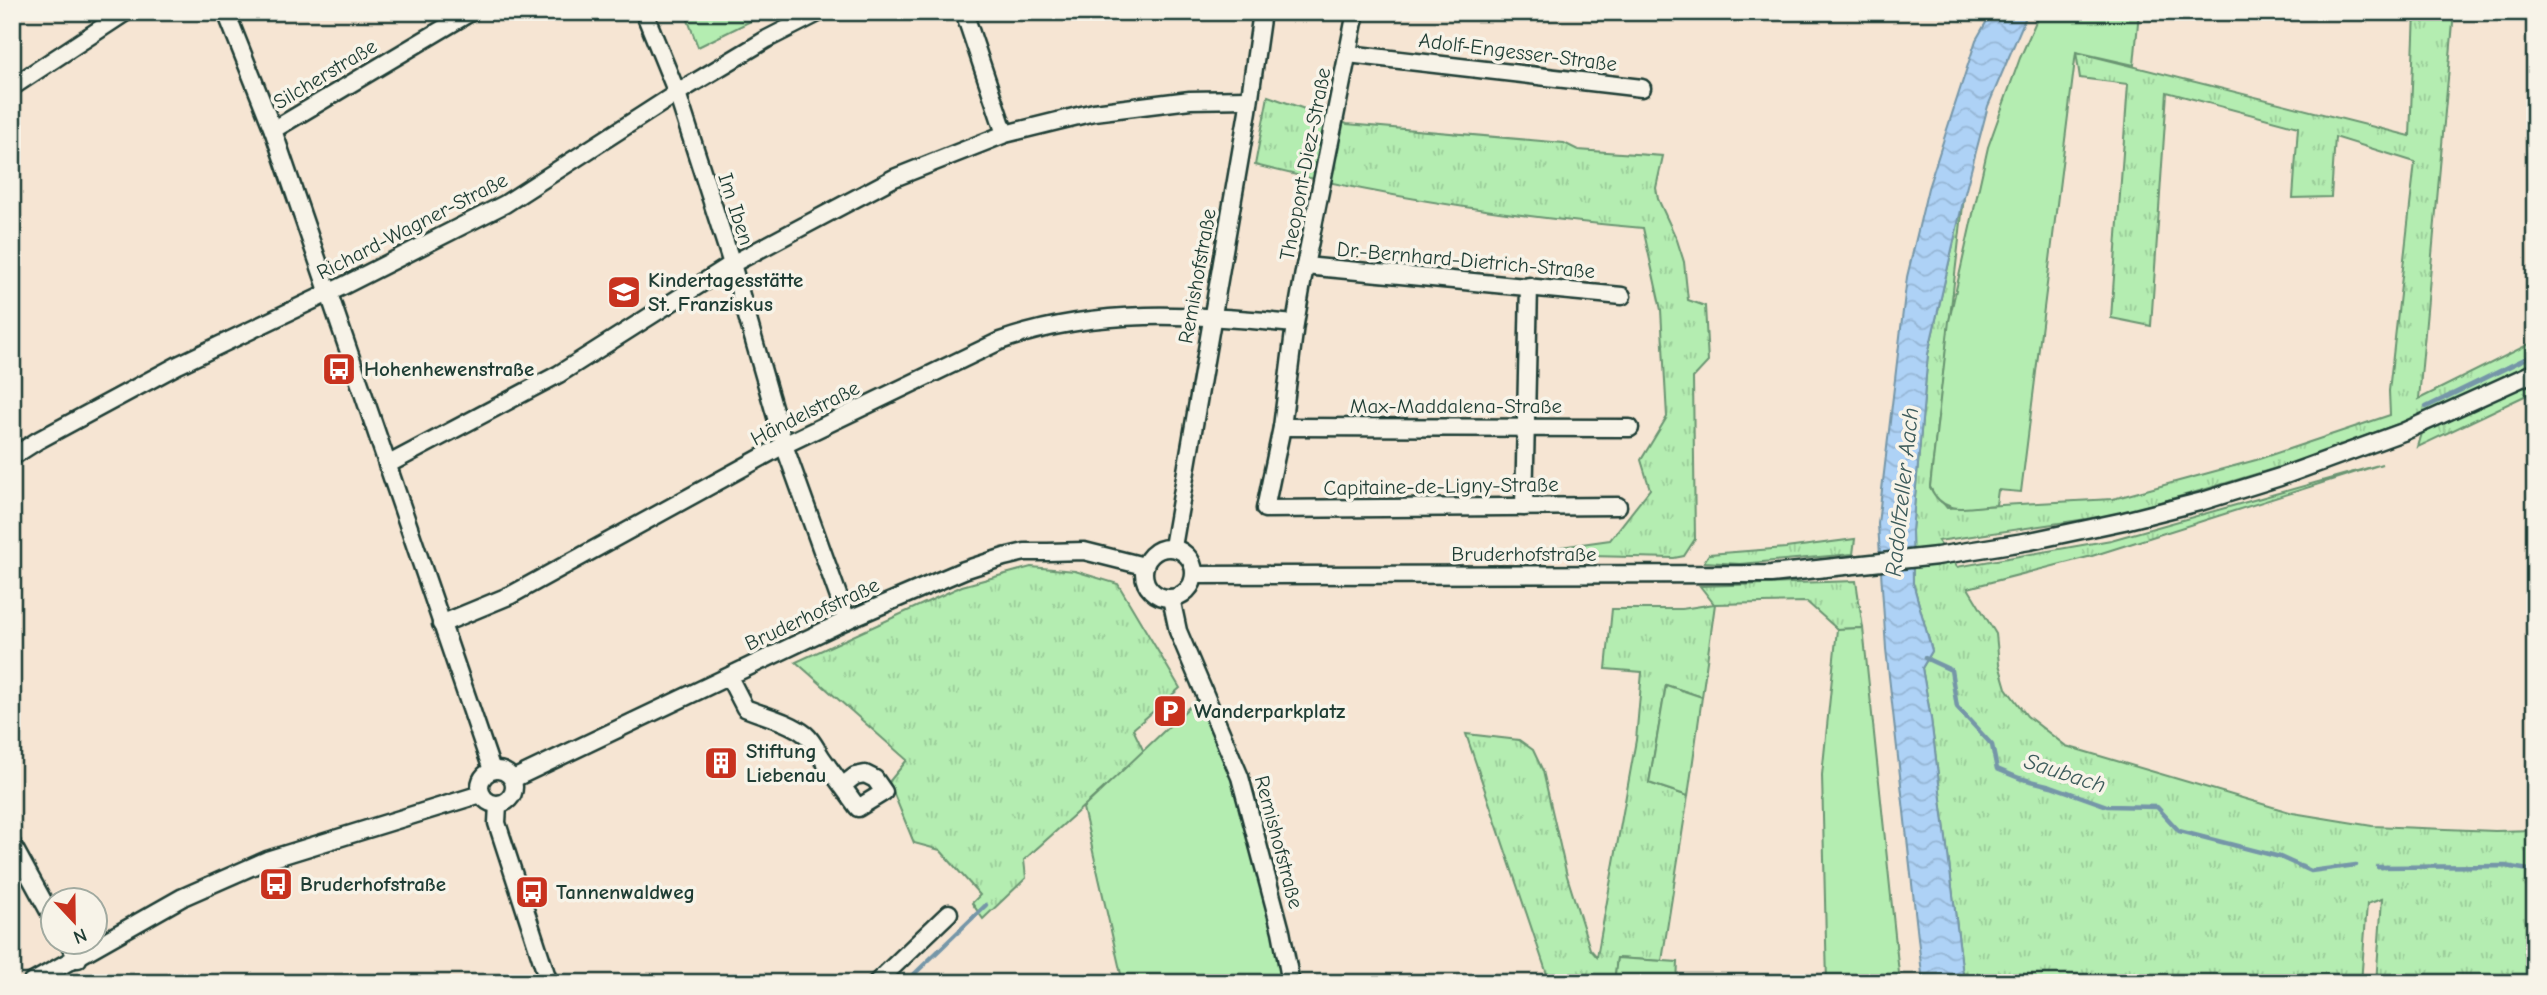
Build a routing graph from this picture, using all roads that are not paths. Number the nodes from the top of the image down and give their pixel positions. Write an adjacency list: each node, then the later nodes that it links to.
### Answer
1 (126, 12): 10 (street)
2 (226, 12): 14 (street)
3 (471, 12): 14 (street, Silcherstraße)
4 (644, 12): 12 (street, Im Iben)
5 (820, 12): 12 (street, Richard-Wagner-Straße)
6 (964, 12): 15 (street)
7 (1262, 12): 13 (street, Remishofstraße)
8 (1356, 12): 9 (street, Theopont-Diez-Straße)
9 (1348, 54): 11 (street, Adolf-Engesser-Straße); 17 (street, Theopont-Diez-Straße)
10 (12, 87)
11 (1642, 88)
12 (677, 93): 16 (street, Im Iben); 19 (street, Richard-Wagner-Straße)
13 (1248, 99): 15 (street); 21 (street, Remishofstraße)
14 (274, 130): 19 (street)
15 (1005, 134): 16 (street)
16 (732, 264): 27 (street, Im Iben); 29 (street)
17 (1305, 266): 18 (street, Dr.-Bernhard-Dietrich-Straße); 22 (street, Theopont-Diez-Straße)
18 (1529, 286): 20 (street, Dr.-Bernhard-Dietrich-Straße); 25 (street)
19 (330, 293): 28 (street, Richard-Wagner-Straße); 29 (street)
20 (1622, 296)
21 (1211, 315): 22 (street); 27 (street, Händelstraße); 33 (street, Remishofstraße)
22 (1295, 324): 24 (street, Theopont-Diez-Straße)
23 (2535, 372): 35 (street, Bruderhofstraße)
24 (1282, 427): 25 (street, Max-Maddalena-Straße); 32 (street, Theopont-Diez-Straße)
25 (1526, 427): 26 (street, Max-Maddalena-Straße); 31 (street)
26 (1630, 428)
27 (784, 445): 37 (street, Im Iben); 38 (street, Händelstraße)
28 (12, 457)
29 (387, 465): 38 (street)
30 (1618, 506): 31 (street, Capitaine-de-Ligny-Straße)
31 (1524, 507): 32 (street, Capitaine-de-Ligny-Straße)
32 (1265, 509)
33 (1173, 547): 34 (street); 35 (street)
34 (1144, 566): 36 (street); 37 (street, Bruderhofstraße)
35 (1195, 575): 36 (street)
36 (1171, 598): 52 (street, Remishofstraße)
37 (847, 620): 39 (street, Bruderhofstraße)
38 (441, 624): 40 (street)
39 (729, 677): 41 (street, Bruderhofstraße); 42 (street)
40 (492, 770): 41 (street); 43 (street)
41 (513, 779): 44 (street)
42 (842, 786)
43 (481, 794): 44 (street); 48 (street)
44 (498, 804): 50 (street)
45 (12, 844): 46 (street)
46 (38, 891)
47 (949, 913): 51 (street)
48 (78, 958): 49 (street)
49 (32, 983)
50 (549, 983)
51 (876, 983)
52 (1291, 983)

